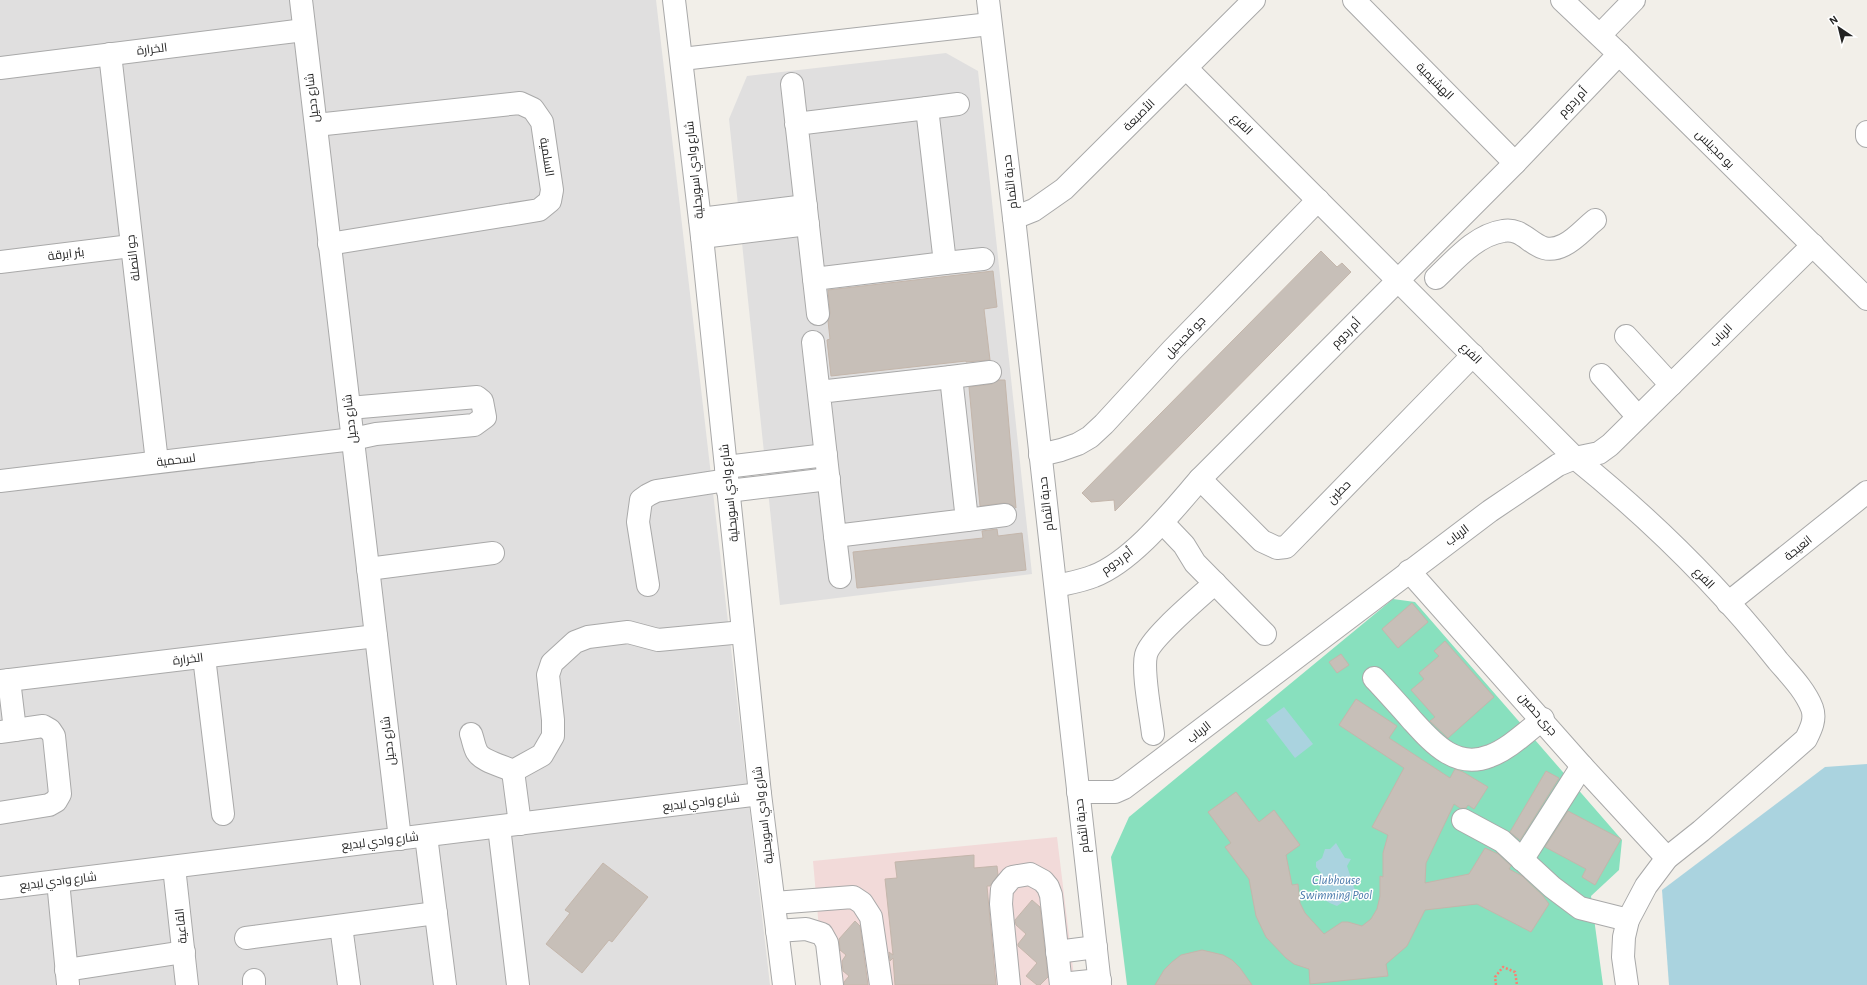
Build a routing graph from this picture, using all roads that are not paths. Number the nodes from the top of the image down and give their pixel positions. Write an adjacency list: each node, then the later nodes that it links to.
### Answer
1 (301, 0): 9 (street, شارع دحيل)
2 (674, 0): 13 (street, شارع وادي اسويحلية)
3 (988, 0): 8 (street, حدبة الثمام)
4 (1254, 0): 15 (street, الأصبعة)
5 (1354, 0): 23 (street, الهشيمية)
6 (1562, 0): 10 (street, بو مجيلس)
7 (1634, 0): 10 (street)
8 (990, 24): 13 (street); 26 (street, حدبة الثمام)
9 (304, 30): 11 (street, الخرارة); 20 (street, شارع دحيل)
10 (1600, 35): 12 (street, بو مجيلس)
11 (110, 54): 14 (street, الخرارة); 33 (street, جو النصلة)
12 (1619, 54): 23 (street, أم ردوم); 32 (street, بو مجيلس)
13 (682, 59): 29 (street, شارع وادي اسويحلية)
14 (0, 68)
15 (1186, 68): 24 (street, الفرع); 26 (street, الأصبعة)
16 (792, 84): 19 (street)
17 (958, 104): 18 (street)
18 (927, 108): 19 (street); 36 (street)
19 (796, 124): 25 (street)
20 (316, 125): 30 (street, شارع دحيل); 30 (street, السلمية)
21 (1867, 132): 22 (street)
22 (1867, 136)
23 (1515, 163): 28 (street, أم ردوم)
24 (1318, 200): 39 (street, الفرع); 54 (street, جو فحيحيل)
25 (807, 215): 29 (street); 38 (street)
26 (1014, 218): 54 (street, حدبة الثمام)
27 (1595, 220): 31 (street)
28 (1453, 226): 31 (street); 39 (street, أم ردوم)
29 (701, 228): 57 (street, شارع وادي اسويحلية)
30 (330, 244): 50 (street, شارع دحيل)
31 (1471, 245): 37 (street)
32 (1813, 245): 40 (street, بو مجيلس); 48 (street, الرباب)
33 (131, 246): 35 (street, بئر ابرقة); 56 (street, جو النصلة)
34 (983, 259): 36 (street)
35 (0, 262)
36 (945, 264): 38 (street)
37 (1436, 278)
38 (814, 279): 41 (street)
39 (1398, 280): 44 (street, الفرع); 59 (street, أم ردوم)
40 (1867, 299)
41 (818, 314)
42 (1626, 336): 48 (street)
43 (813, 342): 49 (street)
44 (1473, 355): 55 (street, الفرع); 59 (street, حطين)
45 (990, 372): 47 (street)
46 (1601, 375): 51 (street)
47 (950, 377): 49 (street); 63 (street)
48 (1671, 385): 51 (street, الرباب)
49 (819, 392): 53 (street)
50 (349, 408): 52 (street, شارع دحيل); 52 (street, لسحمية)
51 (1638, 417): 55 (street, الرباب)
52 (353, 439): 56 (street, لسحمية); 67 (street, شارع دحيل)
53 (826, 455): 57 (street); 58 (street)
54 (1040, 455): 72 (street, حدبة الثمام)
55 (1575, 458): 68 (street, الرباب); 73 (street, الفرع)
56 (157, 462): 60 (street, لسحمية)
57 (727, 479): 58 (street); 71 (street); 74 (street, شارع وادي اسويحلية)
58 (829, 479): 65 (street)
59 (1200, 479): 64 (street, أم ردوم)
60 (0, 481)
61 (1867, 492): 73 (street, انعيجة)
62 (1005, 515): 63 (street)
63 (967, 520): 65 (street)
64 (1158, 527): 70 (street); 72 (street, أم ردوم)
65 (835, 536): 69 (street)
66 (493, 553): 67 (street)
67 (368, 569): 76 (street, شارع دحيل)
68 (1409, 571): 80 (street, جرى حصين); 86 (street, الرباب)
69 (840, 577)
70 (1215, 583): 75 (street); 83 (street)
71 (648, 585)
72 (1056, 586): 86 (street, حدبة الثمام)
73 (1728, 603): 94 (street, الفرع)
74 (743, 632): 85 (street); 87 (street, شارع وادي اسويحلية)
75 (1265, 634)
76 (376, 636): 77 (street, الخرارة); 93 (street, شارع دحيل)
77 (204, 657): 79 (street, الخرارة); 89 (street)
78 (1374, 678): 80 (street)
79 (4, 680): 81 (street)
80 (1543, 719): 84 (street, جرى حصين)
81 (7, 731): 88 (street)
82 (471, 734): 85 (street)
83 (1153, 734)
84 (1582, 766): 94 (street, جرى حصين); 95 (street)
85 (513, 771): 91 (street)
86 (1078, 792): 105 (street, حدبة الثمام)
87 (760, 794): 91 (street, شارع وادي لبديع); 99 (street, شارع وادي اسويحلية)
88 (0, 813)
89 (223, 814)
90 (1463, 820): 95 (street)
91 (510, 825): 92 (street, شارع وادي لبديع); 114 (street)
92 (426, 836): 93 (street, شارع وادي لبديع); 100 (street)
93 (400, 839): 96 (street, شارع وادي لبديع)
94 (1667, 858): 101 (street)
95 (1522, 860): 101 (street)
96 (174, 867): 97 (street, شارع وادي لبديع); 106 (street, القاعية)
97 (58, 881): 98 (street, شارع وادي لبديع); 108 (street)
98 (0, 888)
99 (774, 904): 103 (street, شارع وادي اسويحلية); 117 (street)
100 (436, 913): 102 (street); 113 (street)
101 (1628, 920): 119 (street)
102 (341, 926): 104 (street); 112 (street)
103 (777, 931): 115 (street, شارع وادي اسويحلية); 116 (street)
104 (246, 938)
105 (1096, 947): 107 (street); 109 (street, حدبة الثمام)
106 (184, 952): 108 (street); 111 (street, القاعية)
107 (1057, 952): 110 (street); 118 (street)
108 (67, 977)
109 (1100, 983): 110 (street)
110 (1061, 984)
111 (187, 985)
112 (349, 985)
113 (445, 985)
114 (518, 985)
115 (784, 985)
116 (832, 985)
117 (880, 985)
118 (1010, 985)
119 (1627, 985)

